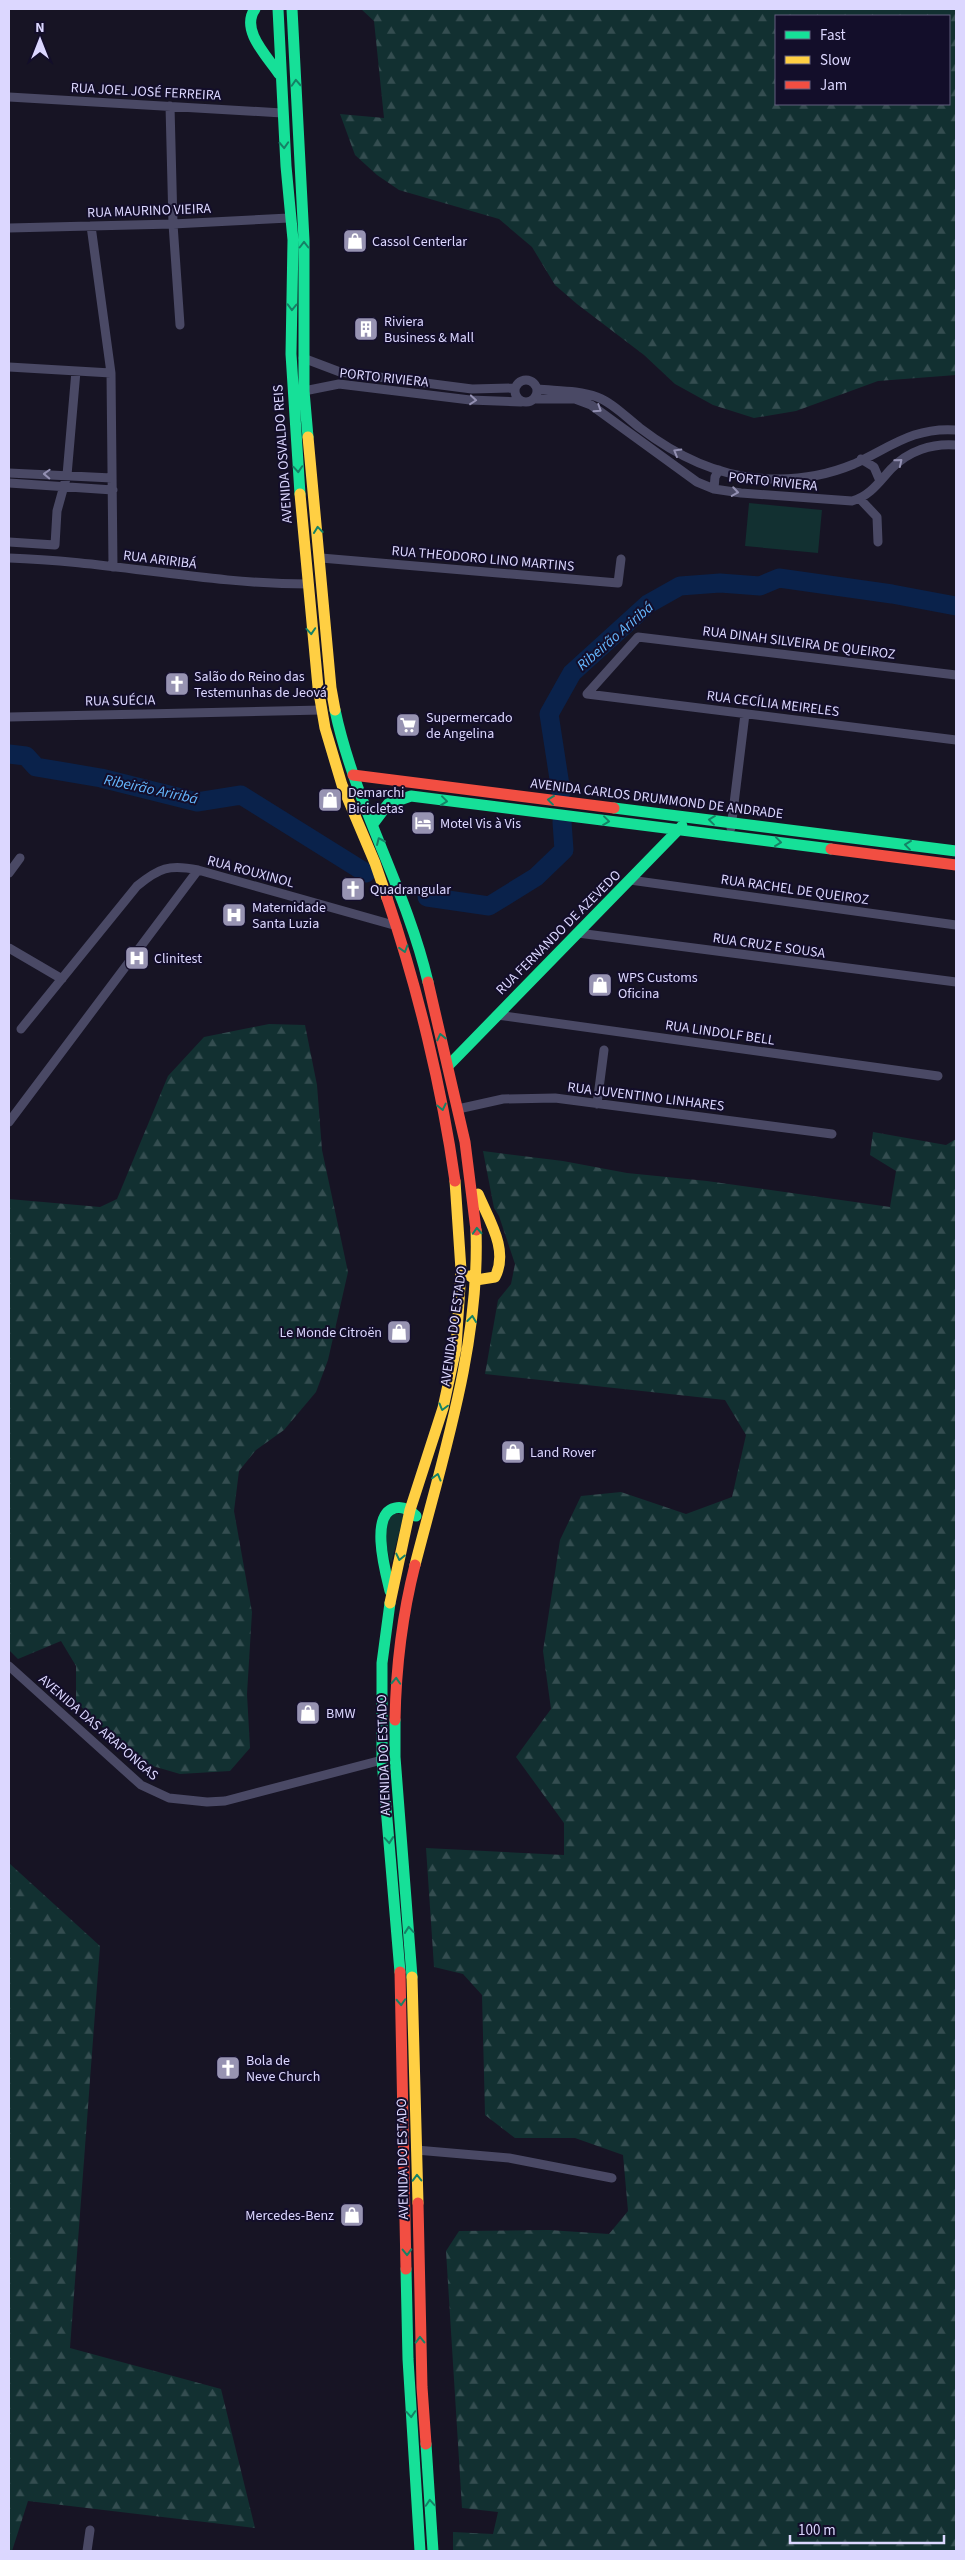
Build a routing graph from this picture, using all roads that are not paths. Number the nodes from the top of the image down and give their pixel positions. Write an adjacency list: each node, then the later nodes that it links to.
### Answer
1 (256, 9): 4 (main road)
2 (278, 9): 4 (main road, AVENIDA OSVALDO REIS)
3 (290, 11): 13 (main road, AVENIDA OSVALDO REIS, one-way to 3)
4 (280, 76): 7 (main road, AVENIDA OSVALDO REIS)
5 (9, 97): 6 (street, RUA JOEL JOSÉ FERREIRA)
6 (170, 106): 7 (street, RUA JOEL JOSÉ FERREIRA); 9 (street)
7 (282, 113): 8 (main road, AVENIDA OSVALDO REIS, one-way to 8)
8 (289, 218): 9 (street, RUA MAURINO VIEIRA); 51 (main road, AVENIDA OSVALDO REIS, one-way to 51)
9 (172, 224): 10 (street, RUA MAURINO VIEIRA); 12 (street)
10 (91, 226): 11 (street, RUA MAURINO VIEIRA); 17 (street)
11 (9, 228)
12 (180, 325)
13 (303, 358): 16 (street, PORTO RIVIERA); 23 (main road, AVENIDA OSVALDO REIS)
14 (9, 367): 15 (street)
15 (76, 371): 17 (street); 34 (street)
16 (340, 372): 18 (street); 19 (street, PORTO RIVIERA)
17 (111, 373): 35 (street)
18 (339, 384): 23 (street, PORTO RIVIERA); 24 (street, PORTO RIVIERA)
19 (434, 384): 20 (street, PORTO RIVIERA); 24 (street)
20 (453, 387): 21 (street, PORTO RIVIERA); 25 (street)
21 (515, 388): 22 (street); 27 (street)
22 (537, 389): 26 (street); 31 (street, PORTO RIVIERA, one-way to 22)
23 (304, 391): 48 (main road, AVENIDA OSVALDO REIS, one-way to 23)
24 (432, 396): 25 (street, PORTO RIVIERA)
25 (452, 398): 27 (street, PORTO RIVIERA, one-way to 27)
26 (534, 399): 27 (street); 36 (street, PORTO RIVIERA, one-way to 36)
27 (521, 402)
28 (956, 430): 30 (street, PORTO RIVIERA)
29 (956, 445): 37 (street, one-way to 29)
30 (861, 460): 32 (street, PORTO RIVIERA); 37 (street)
31 (700, 464): 32 (street, PORTO RIVIERA); 36 (street)
32 (719, 470): 41 (street)
33 (9, 473): 34 (street, one-way to 33)
34 (67, 475): 35 (street); 39 (street)
35 (112, 478): 42 (street)
36 (690, 478): 41 (street, PORTO RIVIERA)
37 (880, 481): 43 (street)
38 (9, 483): 39 (street)
39 (62, 486): 40 (street); 44 (street)
40 (75, 488): 42 (street); 44 (street)
41 (714, 489): 43 (street, PORTO RIVIERA, one-way to 43)
42 (113, 490): 50 (street)
43 (860, 499): 46 (street)
44 (57, 511): 45 (street)
45 (9, 542)
46 (878, 542)
47 (9, 558): 50 (street, RUA ARIRIBÁ)
48 (321, 558): 49 (street, RUA THEODORO LINO MARTINS); 58 (main road, AVENIDA OSVALDO REIS)
49 (621, 559)
50 (113, 567): 51 (street, RUA ARIRIBÁ)
51 (308, 584): 54 (main road, AVENIDA OSVALDO REIS, one-way to 54)
52 (956, 675): 53 (street, RUA DINAH SILVEIRA DE QUEIROZ)
53 (586, 694): 55 (street, RUA CECÍLIA MEIRELES)
54 (322, 710): 56 (street, RUA SUÉCIA); 74 (main road, AVENIDA OSVALDO REIS)
55 (745, 714): 57 (street, RUA CECÍLIA MEIRELES); 64 (street)
56 (9, 717)
57 (956, 740)
58 (353, 775): 59 (main road, AVENIDA CARLOS DRUMMOND DE ANDRADE); 65 (main road, AVENIDA OSVALDO REIS)
59 (413, 782): 60 (main road, AVENIDA CARLOS DRUMMOND DE ANDRADE); 61 (main road)
60 (506, 794): 62 (main road); 63 (main road, AVENIDA CARLOS DRUMMOND DE ANDRADE, one-way to 60)
61 (412, 796): 62 (main road, AVENIDA CARLOS DRUMMOND DE ANDRADE, one-way to 62); 65 (main road, AVENIDA CARLOS DRUMMOND DE ANDRADE)
62 (503, 808): 66 (main road, AVENIDA CARLOS DRUMMOND DE ANDRADE, one-way to 66)
63 (688, 818): 64 (main road, AVENIDA CARLOS DRUMMOND DE ANDRADE, one-way to 63); 66 (main road, RUA FERNANDO DE AZEVEDO)
64 (731, 823): 67 (street); 68 (main road, AVENIDA CARLOS DRUMMOND DE ANDRADE, one-way to 64)
65 (373, 824): 75 (main road, AVENIDA OSVALDO REIS, one-way to 65)
66 (679, 830): 67 (main road, AVENIDA CARLOS DRUMMOND DE ANDRADE); 73 (main road, RUA FERNANDO DE AZEVEDO)
67 (729, 836): 70 (main road, AVENIDA CARLOS DRUMMOND DE ANDRADE, one-way to 70)
68 (956, 851)
69 (20, 858): 72 (street)
70 (956, 864)
71 (198, 870): 77 (street, RUA ROUXINOL); 80 (street); 89 (street, RUA ROUXINOL)
72 (9, 873)
73 (630, 880): 76 (street, RUA RACHEL DE QUEIROZ); 78 (main road, RUA FERNANDO DE AZEVEDO)
74 (383, 886): 77 (main road, AVENIDA DO ESTADO)
75 (399, 886): 85 (main road, AVENIDA DO ESTADO, one-way to 75)
76 (956, 925)
77 (397, 926): 92 (main road, AVENIDA DO ESTADO, one-way to 92)
78 (578, 933): 81 (street, RUA CRUZ E SOUSA); 82 (main road, RUA FERNANDO DE AZEVEDO)
79 (9, 948): 80 (street)
80 (62, 979): 83 (street)
81 (956, 982)
82 (497, 1015): 85 (main road, RUA FERNANDO DE AZEVEDO); 86 (street, RUA LINDOLF BELL)
83 (21, 1029)
84 (604, 1050): 87 (street)
85 (448, 1066): 88 (main road, AVENIDA DO ESTADO)
86 (938, 1076)
87 (597, 1104): 88 (street, RUA JUVENTINO LINHARES); 90 (street, RUA JUVENTINO LINHARES)
88 (458, 1109): 91 (main road, AVENIDA DO ESTADO)
89 (9, 1122)
90 (832, 1134)
91 (472, 1179): 93 (main road, AVENIDA DO ESTADO, one-way to 91); 93 (main road)
92 (461, 1270): 93 (main road); 94 (main road, AVENIDA DO ESTADO, one-way to 94)
93 (476, 1280): 95 (main road, AVENIDA DO ESTADO, one-way to 93)
94 (410, 1510): 95 (main road); 96 (main road, AVENIDA DO ESTADO, one-way to 96); 96 (main road)
95 (424, 1524): 99 (main road, AVENIDA DO ESTADO, one-way to 95)
96 (391, 1599): 98 (main road, AVENIDA DO ESTADO)
97 (9, 1666): 98 (street, AVENIDA DAS ARAPONGAS)
98 (382, 1760): 103 (main road, AVENIDA DO ESTADO, one-way to 103)
99 (416, 2150): 100 (street); 104 (main road, AVENIDA DO ESTADO, one-way to 99)
100 (612, 2178)
101 (90, 2530): 102 (street)
102 (87, 2551)
103 (420, 2551)
104 (433, 2551)

